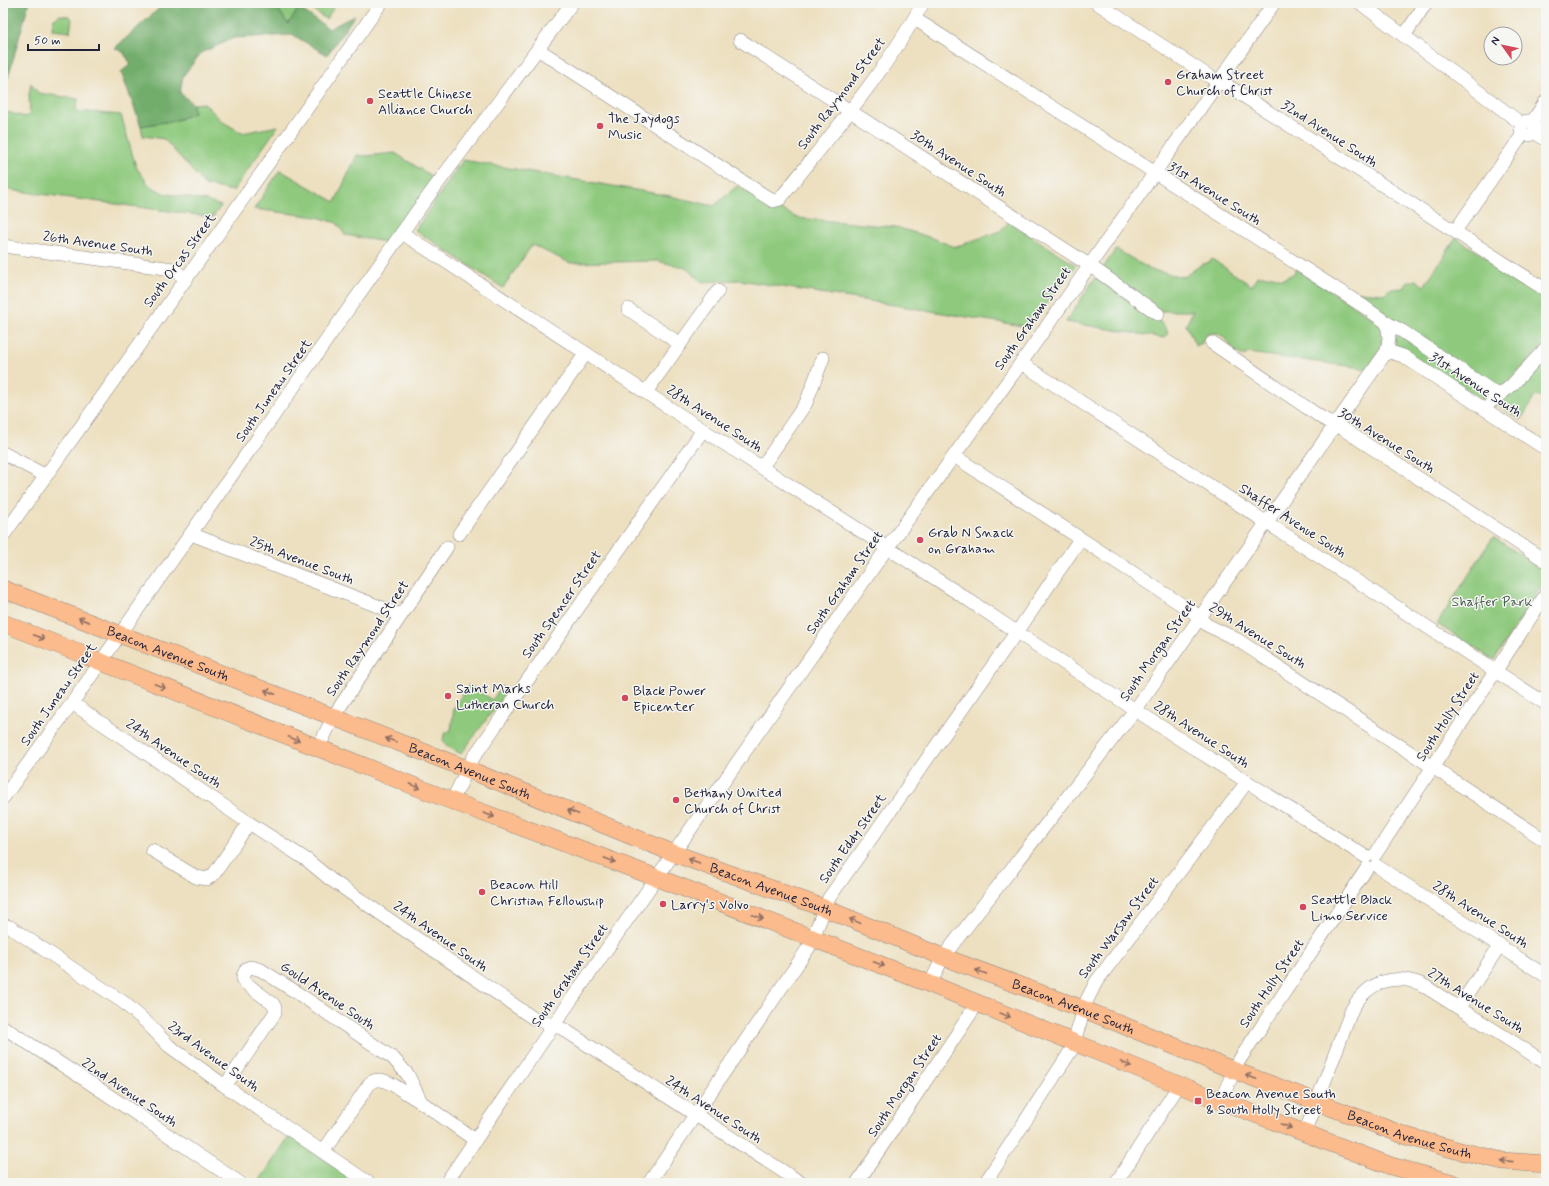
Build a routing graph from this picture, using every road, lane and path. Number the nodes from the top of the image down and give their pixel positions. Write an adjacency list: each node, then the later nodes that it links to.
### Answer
1 (381, 3): 22 (street, South Orcas Street)
2 (572, 3): 11 (street, South Juneau Street)
3 (923, 3): 8 (street, South Raymond Street)
4 (1097, 3): 12 (street, 32nd Avenue South)
5 (1274, 3): 12 (street, South Graham Street)
6 (1360, 3): 9 (street)
7 (1426, 3): 9 (street)
8 (915, 19): 14 (street, South Raymond Street); 17 (street, 31st Avenue South)
9 (1404, 36): 15 (street)
10 (740, 40): 14 (street, 30th Avenue South)
11 (539, 50): 14 (street, South Raymond Street); 19 (street, South Juneau Street)
12 (1219, 81): 17 (street, South Graham Street); 18 (street, 32nd Avenue South)
13 (1546, 101): 15 (street)
14 (849, 111): 21 (street, 30th Avenue South)
15 (1528, 128): 16 (street); 18 (street)
16 (1546, 140)
17 (1154, 173): 21 (street, South Graham Street); 27 (street, 31st Avenue South)
18 (1455, 231): 23 (street, 32nd Avenue South)
19 (402, 233): 32 (street, 28th Avenue South); 46 (street, South Juneau Street)
20 (3, 246): 22 (street, 26th Avenue South)
21 (1089, 265): 26 (street, 30th Avenue South); 34 (street, South Graham Street)
22 (186, 278): 44 (street, South Orcas Street)
23 (1546, 290)
24 (718, 291): 29 (street)
25 (628, 309): 29 (street)
26 (1158, 314)
27 (1387, 323): 31 (street); 36 (street, 31st Avenue South)
28 (1212, 343): 38 (street, 30th Avenue South)
29 (680, 344): 35 (street)
30 (1546, 348): 36 (street)
31 (1387, 351): 37 (street, 31st Avenue South); 38 (street, South Morgan Street)
32 (586, 353): 35 (street, 28th Avenue South); 47 (street)
33 (823, 358): 43 (street)
34 (1021, 363): 42 (street, South Graham Street); 45 (street, Shaffer Avenue South)
35 (646, 392): 39 (street, 28th Avenue South)
36 (1498, 395): 37 (street)
37 (1484, 408): 40 (street, 31st Avenue South)
38 (1334, 425): 45 (street, South Morgan Street); 52 (street, 30th Avenue South)
39 (703, 430): 43 (street, 28th Avenue South); 68 (street, South Spencer Street)
40 (1546, 449)
41 (3, 453): 44 (street)
42 (954, 456): 49 (street, 29th Avenue South); 51 (street, South Graham Street)
43 (762, 467): 51 (street, 28th Avenue South)
44 (46, 476): 48 (street, South Orcas Street)
45 (1267, 522): 56 (street, South Morgan Street); 61 (street, Shaffer Avenue South)
46 (191, 534): 55 (street, 25th Avenue South); 59 (street, South Juneau Street)
47 (459, 534)
48 (3, 536)
49 (1080, 539): 56 (street, 29th Avenue South); 58 (street, South Eddy Street)
50 (448, 547): 55 (street, South Raymond Street)
51 (887, 548): 58 (street, 28th Avenue South); 75 (street, South Graham Street)
52 (1546, 561)
53 (3, 589): 59 (main road, Beacon Avenue South, one-way to 53)
54 (1546, 594): 61 (street, South Holly Street)
55 (402, 615): 65 (street, South Raymond Street)
56 (1200, 618): 64 (street, South Morgan Street); 67 (street, 29th Avenue South)
57 (3, 623): 60 (main road, Beacon Avenue South, one-way to 60)
58 (1016, 633): 64 (street, 28th Avenue South); 78 (street, South Eddy Street)
59 (120, 634): 60 (street, South Juneau Street); 65 (main road, Beacon Avenue South, one-way to 59)
60 (100, 662): 62 (street, South Juneau Street); 66 (main road, Beacon Avenue South, one-way to 66)
61 (1495, 671): 63 (street, Shaffer Avenue South); 67 (street, South Holly Street)
62 (72, 703): 70 (street, South Juneau Street); 72 (street, 24th Avenue South)
63 (1546, 704)
64 (1135, 710): 69 (street, 28th Avenue South); 82 (street, South Morgan Street)
65 (333, 717): 66 (street, South Raymond Street); 68 (main road, Beacon Avenue South, one-way to 65)
66 (318, 749): 71 (main road, Beacon Avenue South, one-way to 71)
67 (1433, 768): 73 (street, 29th Avenue South); 76 (street, South Holly Street)
68 (467, 769): 71 (street, South Spencer Street); 75 (main road, Beacon Avenue South, one-way to 68)
69 (1247, 782): 76 (street, 28th Avenue South); 87 (street, South Warsaw Street)
70 (3, 798)
71 (452, 801): 77 (main road, Beacon Avenue South, one-way to 77)
72 (249, 823): 74 (street); 88 (street, 24th Avenue South)
73 (1546, 841)
74 (152, 850)
75 (673, 853): 77 (street, South Graham Street); 78 (main road, Beacon Avenue South, one-way to 75)
76 (1371, 861): 81 (street, 28th Avenue South); 92 (street, South Holly Street)
77 (657, 877): 80 (main road, Beacon Avenue South, one-way to 80); 88 (street, South Graham Street)
78 (824, 908): 80 (street, South Eddy Street); 82 (main road, Beacon Avenue South, one-way to 78)
79 (3, 925): 94 (street, 23rd Avenue South)
80 (813, 938): 84 (main road, Beacon Avenue South, one-way to 84); 98 (street, South Eddy Street)
81 (1500, 945): 83 (street, 28th Avenue South); 86 (street)
82 (942, 957): 84 (street, South Morgan Street); 87 (main road, Beacon Avenue South, one-way to 82)
83 (1546, 976)
84 (930, 984): 85 (main road, Beacon Avenue South)
85 (977, 1004): 90 (main road, Beacon Avenue South, one-way to 90); 108 (street, South Morgan Street)
86 (1459, 1007): 91 (street, 27th Avenue South); 96 (street, 27th Avenue South)
87 (1083, 1009): 90 (street, South Warsaw Street); 92 (main road, Beacon Avenue South)
88 (553, 1026): 98 (street, 24th Avenue South); 100 (street, South Graham Street)
89 (3, 1027): 103 (street, 22nd Avenue South)
90 (1074, 1043): 93 (main road, Beacon Avenue South, one-way to 93); 109 (street, South Warsaw Street)
91 (1546, 1063)
92 (1233, 1070): 95 (street, South Holly Street); 96 (main road, Beacon Avenue South, one-way to 92)
93 (1179, 1085): 95 (main road, Beacon Avenue South); 110 (street)
94 (225, 1086): 97 (street, Gould Avenue South); 101 (street, 23rd Avenue South)
95 (1221, 1100): 99 (main road, Beacon Avenue South, one-way to 99)
96 (1317, 1101): 99 (street); 102 (main road, Beacon Avenue South, one-way to 96)
97 (420, 1102): 100 (street); 101 (street)
98 (695, 1116): 106 (street, South Eddy Street); 107 (street, 24th Avenue South)
99 (1305, 1133): 111 (main road, Beacon Avenue South)
100 (475, 1140): 105 (street, South Graham Street)
101 (323, 1152): 104 (street, 23rd Avenue South)
102 (1546, 1164)
103 (240, 1183)
104 (369, 1183)
105 (446, 1183)
106 (649, 1183)
107 (800, 1183)
108 (858, 1183)
109 (985, 1183)
110 (1116, 1183)
111 (1453, 1183)

